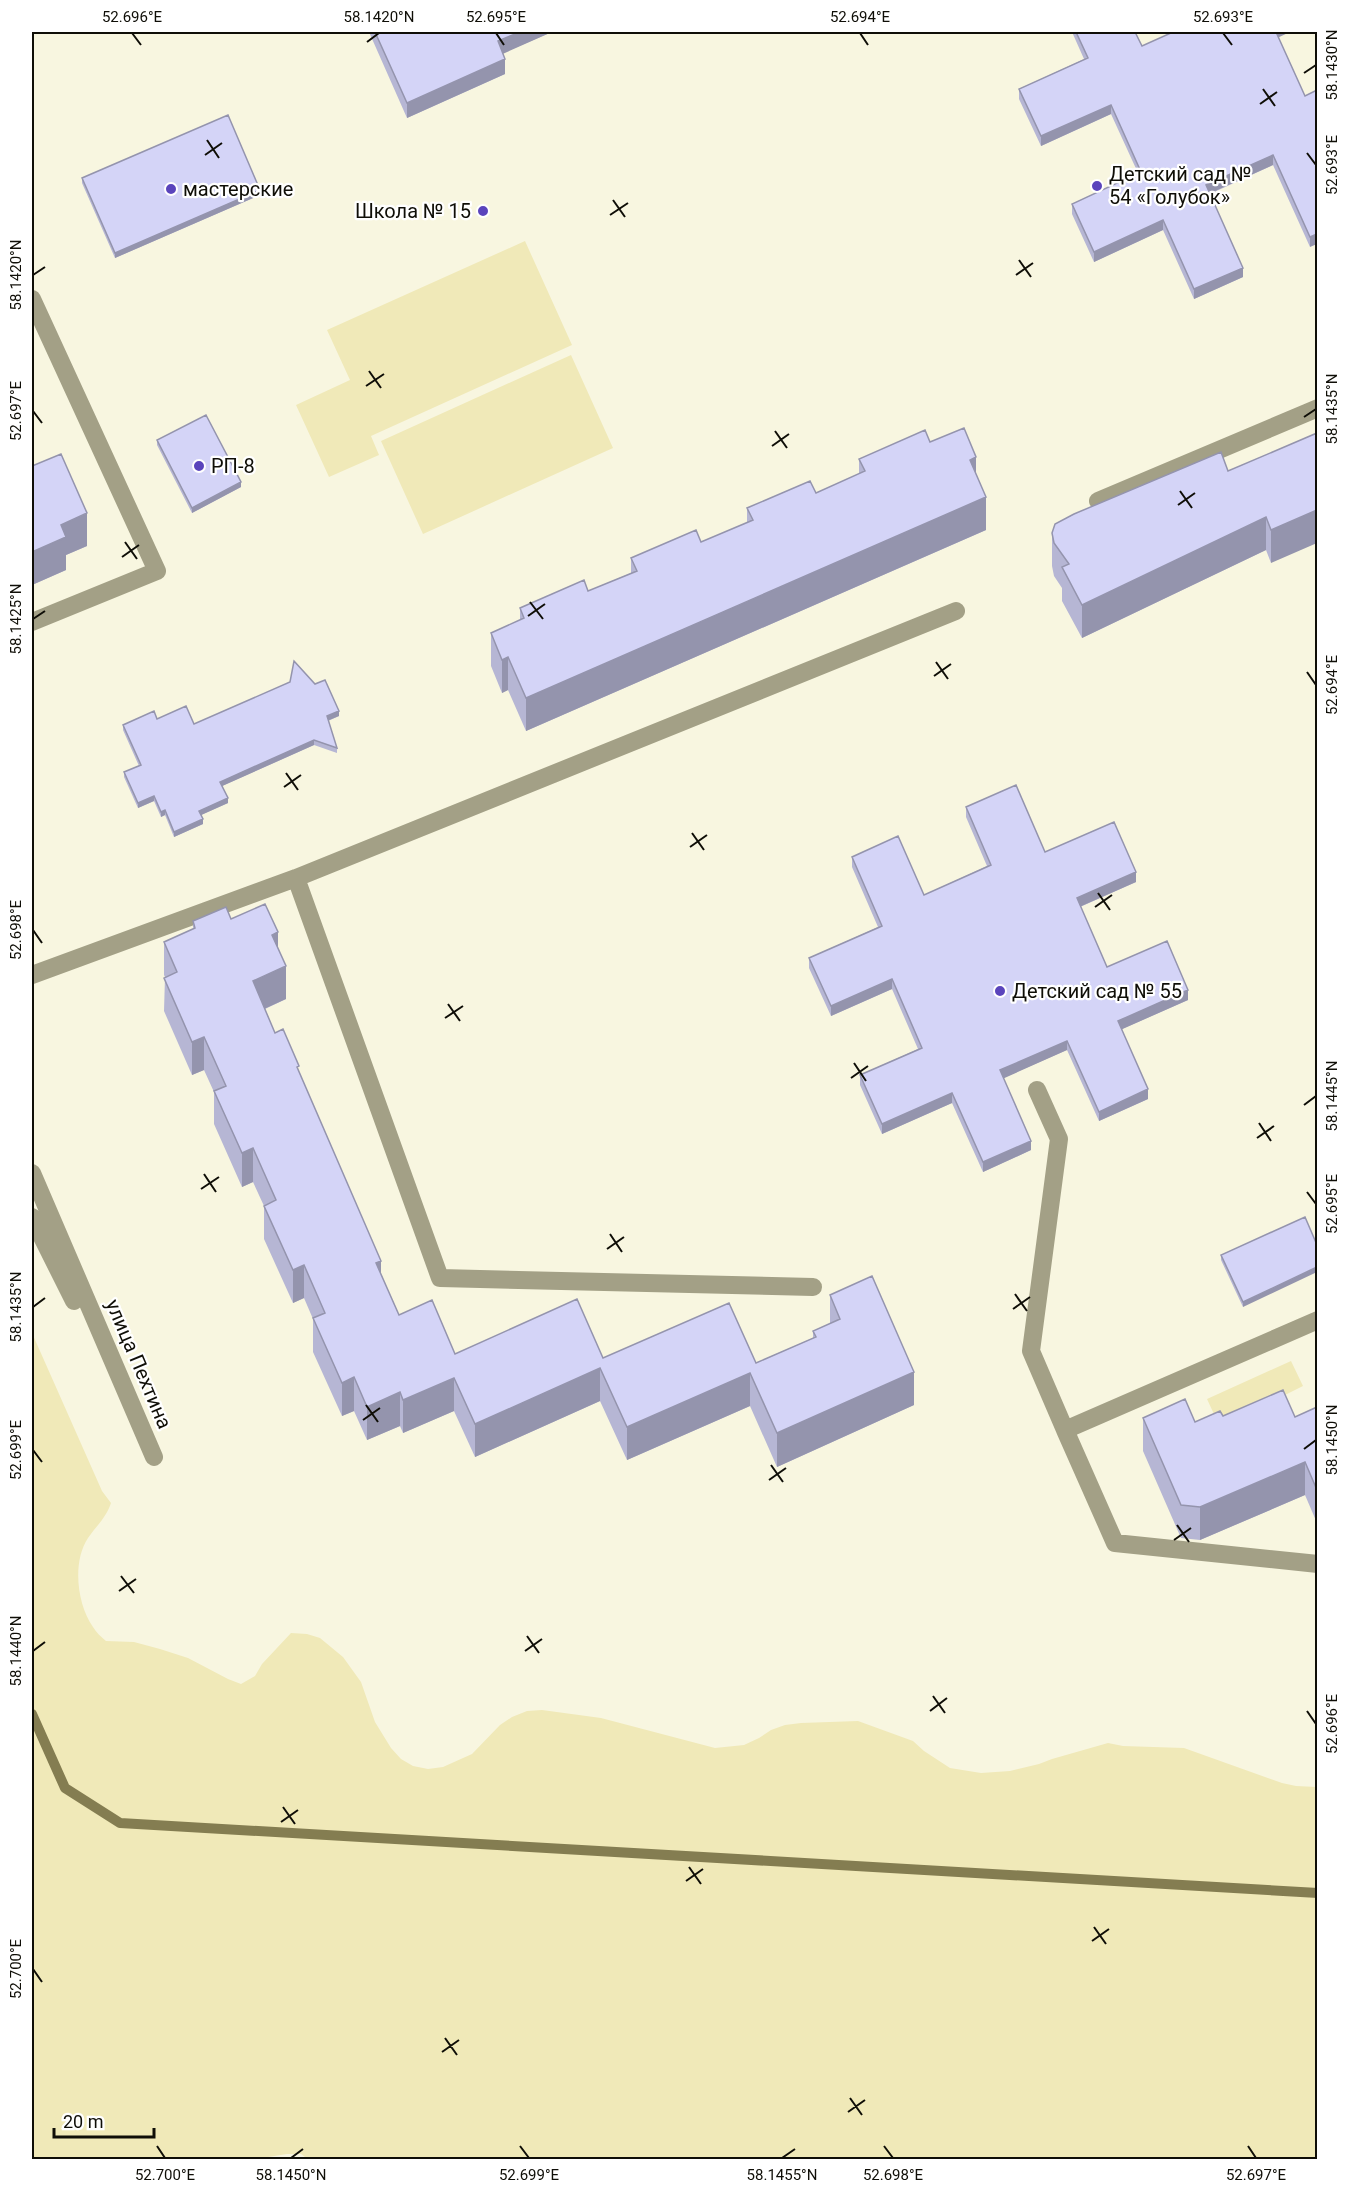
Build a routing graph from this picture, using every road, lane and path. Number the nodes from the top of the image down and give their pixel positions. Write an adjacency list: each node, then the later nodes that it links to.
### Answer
1 (32, 299): 5 (street)
2 (1317, 408): 3 (street)
3 (1098, 501)
4 (957, 611): 6 (street)
5 (32, 622)
6 (296, 878): 7 (street); 11 (street)
7 (32, 975)
8 (1037, 1090): 13 (street)
9 (32, 1173): 10 (street, улица Пехтина)
10 (32, 1217)
11 (813, 1287)
12 (1317, 1320): 13 (street)
13 (1065, 1430): 14 (street)
14 (1317, 1564)

